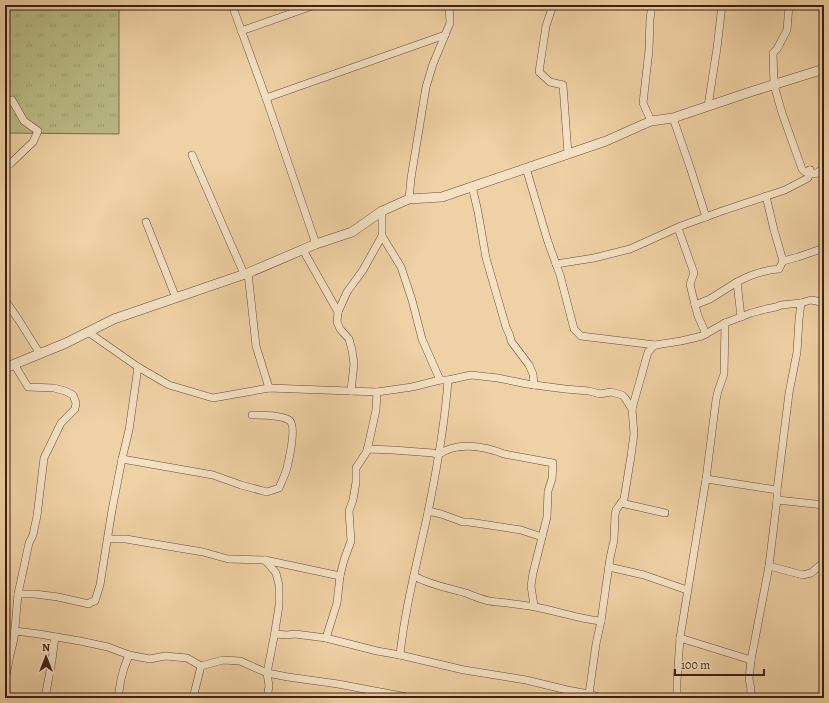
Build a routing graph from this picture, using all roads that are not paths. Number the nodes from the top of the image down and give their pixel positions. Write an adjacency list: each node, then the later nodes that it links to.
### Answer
1 (232, 5): 8 (street)
2 (315, 5): 8 (street)
3 (449, 5): 9 (street)
4 (553, 5): 17 (street)
5 (652, 5): 16 (street)
6 (722, 5): 14 (street)
7 (789, 5): 11 (street)
8 (241, 31): 12 (street)
9 (445, 35): 12 (street); 25 (street)
10 (824, 69): 11 (street)
11 (774, 85): 14 (street); 22 (street)
12 (266, 98): 31 (street)
13 (12, 100): 19 (street)
14 (708, 106): 15 (street)
15 (673, 118): 16 (street); 27 (street)
16 (651, 121): 17 (street)
17 (568, 154): 20 (street)
18 (192, 155): 36 (street)
19 (5, 167)
20 (526, 168): 23 (street); 35 (street)
21 (824, 168): 22 (street)
22 (810, 170): 24 (street)
23 (472, 186): 25 (street); 55 (street)
24 (766, 196): 27 (street); 34 (street)
25 (409, 199): 26 (street)
26 (382, 211): 30 (street); 31 (street)
27 (706, 217): 29 (street)
28 (146, 222): 38 (street)
29 (678, 228): 35 (street); 42 (street)
30 (382, 236): 43 (street); 53 (street)
31 (316, 244): 33 (street)
32 (824, 248): 34 (street)
33 (303, 250): 36 (street); 43 (street)
34 (784, 261): 37 (street)
35 (556, 264): 48 (street)
36 (246, 274): 38 (street); 56 (street)
37 (737, 282): 42 (street); 44 (street)
38 (176, 298): 46 (street)
39 (5, 300): 49 (street)
40 (801, 303): 41 (street); 44 (street); 67 (street)
41 (824, 304)
42 (695, 305): 47 (street)
43 (338, 312): 57 (street)
44 (741, 317): 45 (street)
45 (725, 323): 47 (street); 66 (street)
46 (88, 332): 49 (street); 51 (street)
47 (706, 334): 48 (street)
48 (655, 344): 59 (street)
49 (40, 354): 50 (street)
50 (14, 364): 52 (street); 82 (street)
51 (138, 367): 56 (street); 65 (street)
52 (5, 368)
53 (440, 380): 54 (street); 58 (street)
54 (448, 380): 55 (street); 61 (street)
55 (534, 384): 59 (street)
56 (270, 388): 57 (street)
57 (351, 390): 58 (street)
58 (377, 392): 63 (street)
59 (632, 409): 69 (street)
60 (252, 415): 65 (street)
61 (441, 443): 62 (street); 64 (street)
62 (450, 448): 64 (street); 73 (street)
63 (367, 449): 64 (street); 79 (street)
64 (438, 456): 71 (street)
65 (122, 459): 74 (street)
66 (706, 479): 67 (street); 81 (street)
67 (777, 490): 68 (street)
68 (777, 500): 70 (street); 77 (street)
69 (621, 503): 72 (street); 78 (street)
70 (824, 505)
71 (428, 511): 73 (street); 80 (street)
72 (665, 513)
73 (542, 537): 83 (street)
74 (108, 539): 75 (street); 82 (street)
75 (265, 560): 79 (street); 86 (street)
76 (824, 562): 77 (street)
77 (769, 566): 92 (street)
78 (609, 567): 81 (street); 84 (street)
79 (340, 576): 88 (street)
80 (414, 576): 83 (street); 91 (street)
81 (687, 590): 89 (street)
82 (18, 594): 85 (street)
83 (534, 606): 84 (street)
84 (601, 621): 96 (street)
85 (15, 631): 87 (street); 95 (street)
86 (275, 634): 88 (street); 94 (street)
87 (55, 637): 90 (street); 97 (street)
88 (326, 638): 91 (street)
89 (680, 638): 92 (street); 103 (street)
90 (129, 655): 93 (street); 98 (street)
91 (400, 655): 96 (street)
92 (751, 660): 104 (street)
93 (200, 666): 94 (street); 99 (street)
94 (267, 673): 100 (street); 101 (street)
95 (5, 681)
96 (590, 694): 102 (street)
97 (45, 698)
98 (118, 698)
99 (193, 698)
100 (267, 698)
101 (412, 698)
102 (602, 698)
103 (677, 698)
104 (750, 698)

